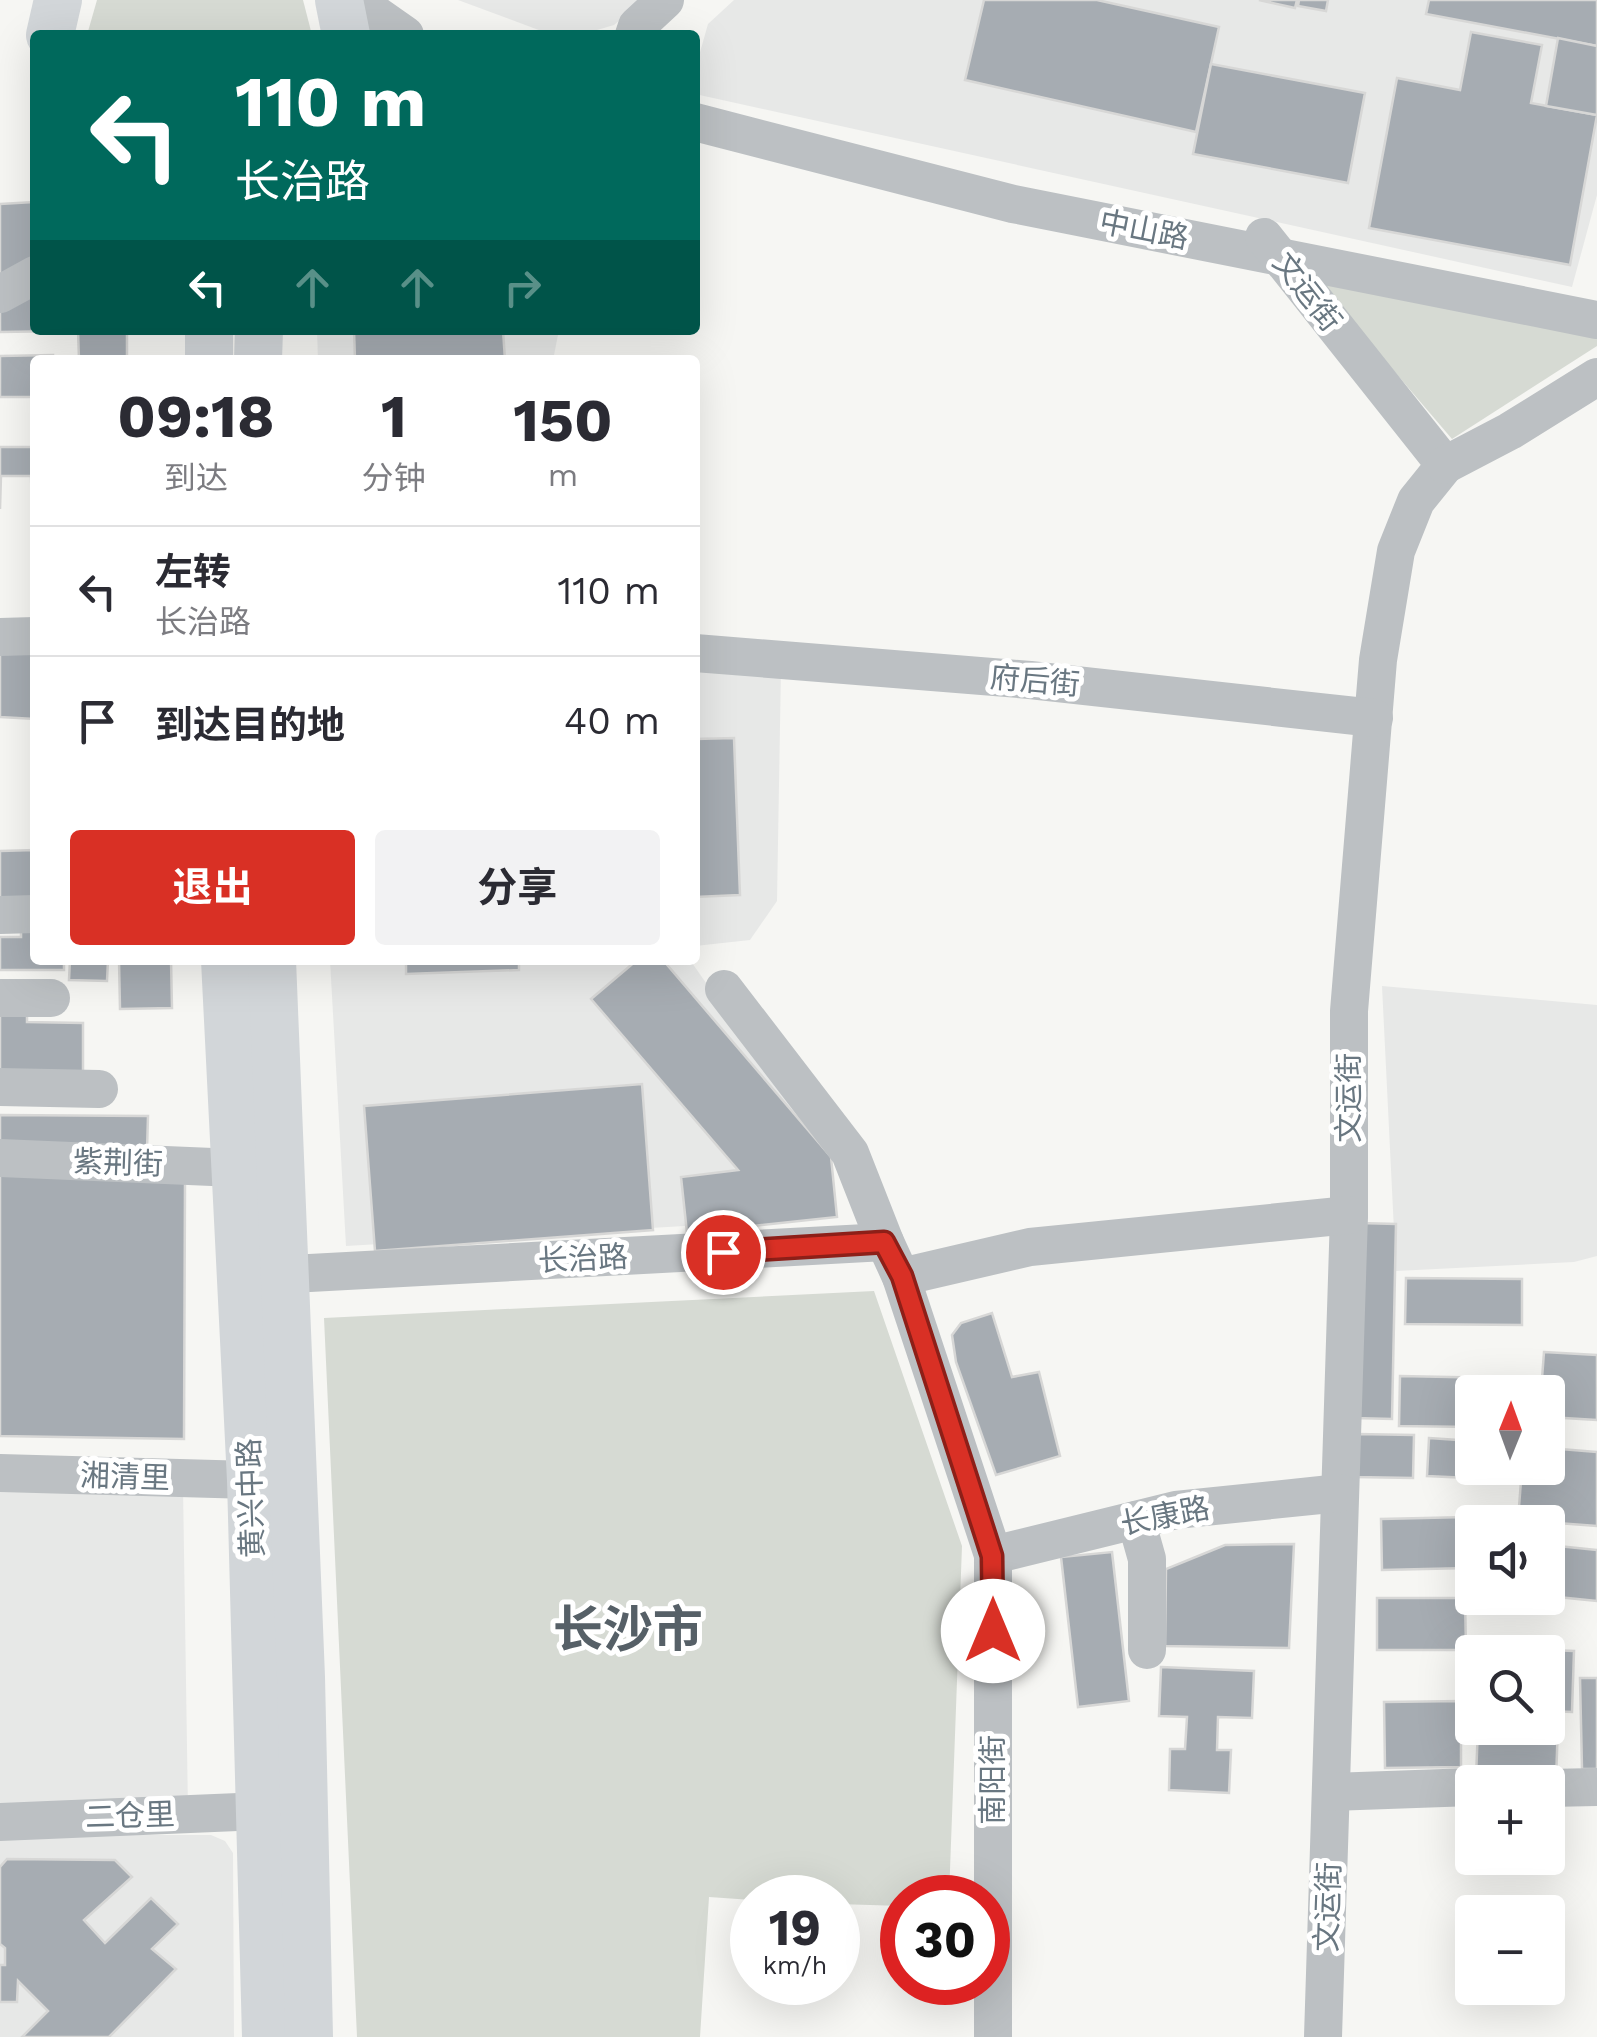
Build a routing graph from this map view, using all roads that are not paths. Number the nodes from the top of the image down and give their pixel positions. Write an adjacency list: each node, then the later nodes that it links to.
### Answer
1 (58, 0): 5 (main road)
2 (339, 0): 6 (main road)
3 (356, 0): 7 (street)
4 (665, 0): 8 (street)
5 (51, 30)
6 (345, 30)
7 (397, 30)
8 (636, 30)
9 (700, 107): 11 (street, 中山路)
10 (700, 123): 11 (street, 中山路)
11 (1271, 247): 14 (street, 中山路); 15 (street, 中山路); 17 (street, 文运街)
12 (30, 278): 13 (street)
13 (0, 294)
14 (1597, 304)
15 (1597, 320)
16 (1597, 377): 17 (street)
17 (1445, 465): 21 (street, 文运街)
18 (0, 636): 19 (street)
19 (30, 636)
20 (700, 653): 21 (street, 府后街)
21 (1374, 718): 33 (street, 文运街)
22 (0, 914): 23 (street)
23 (30, 914)
24 (225, 965): 32 (main road, 黄兴中路)
25 (272, 965): 36 (main road, 黄兴中路)
26 (724, 989): 34 (street, 南阳街)
27 (0, 998): 28 (street)
28 (51, 998)
29 (0, 1088): 30 (street)
30 (98, 1089)
31 (0, 1158): 32 (street, 紫荆街)
32 (236, 1168): 38 (main road, 黄兴中路)
33 (1348, 1215): 35 (street); 39 (street, 文运街)
34 (884, 1242): 35 (street, 南阳街); 36 (street, 长治路)
35 (902, 1276): 41 (street, 南阳街)
36 (286, 1283): 50 (main road, 黄兴中路)
37 (0, 1473): 38 (street, 湘清里)
38 (251, 1480): 47 (main road, 黄兴中路)
39 (1340, 1494): 40 (street, 长康路); 46 (street, 文运街)
40 (1136, 1520): 41 (street, 长康路); 42 (street)
41 (992, 1556): 51 (street, 南阳街)
42 (1147, 1650)
43 (1597, 1787): 45 (street)
44 (1455, 1788): 46 (street)
45 (1565, 1788)
46 (1332, 1792): 52 (street, 文运街)
47 (261, 1811): 48 (street, 二仓里); 49 (main road, 黄兴中路)
48 (0, 1822)
49 (266, 2037)
50 (309, 2037)
51 (993, 2037)
52 (1323, 2037)

